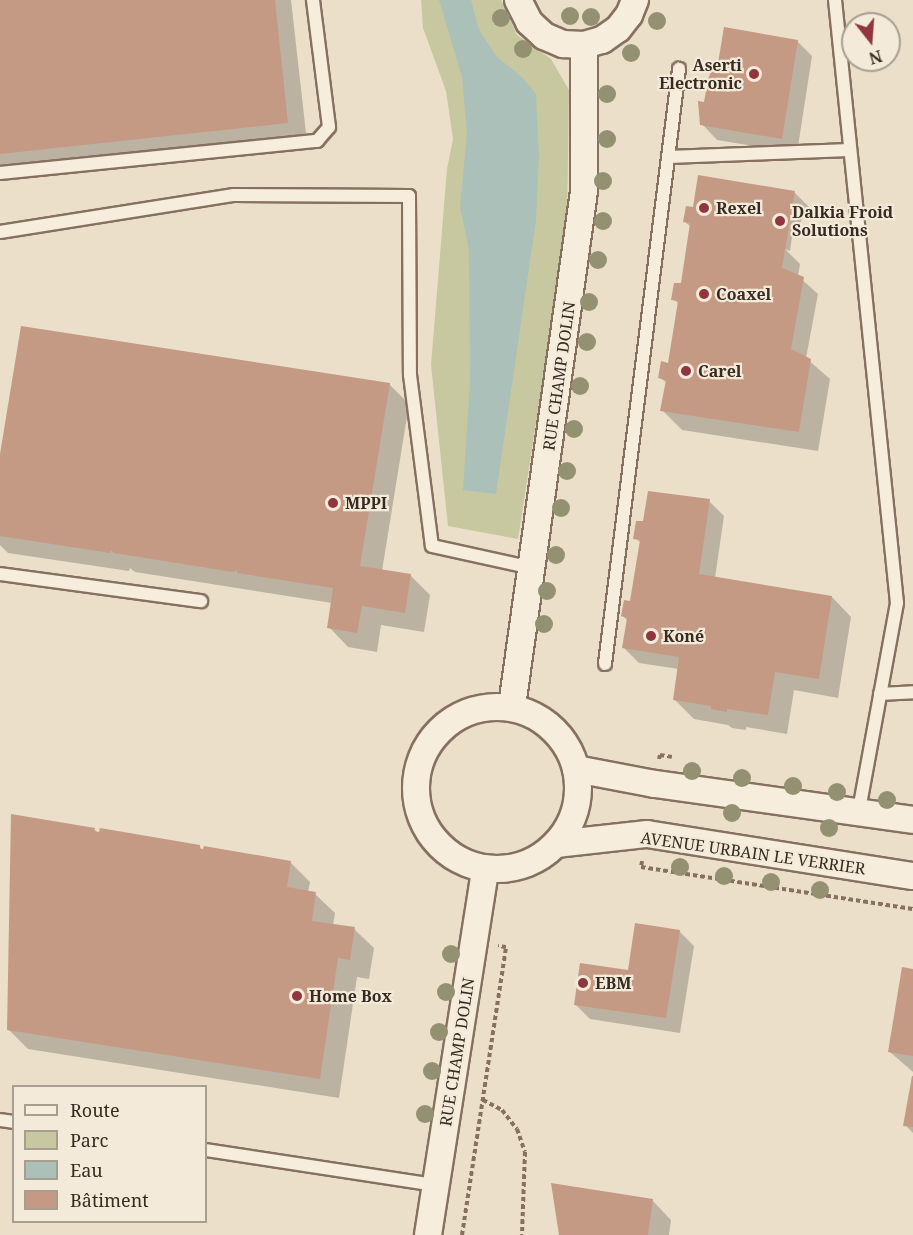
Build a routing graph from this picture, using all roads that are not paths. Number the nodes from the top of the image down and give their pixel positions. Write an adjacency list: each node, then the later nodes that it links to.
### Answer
1 (313, 0): 9 (lane)
2 (518, 0): 5 (street)
3 (635, 0): 5 (street)
4 (835, 0): 7 (lane)
5 (584, 45): 11 (street, RUE CHAMP DOLIN)
6 (679, 69): 8 (lane)
7 (850, 150): 8 (lane); 16 (lane)
8 (668, 157): 14 (lane)
9 (0, 173)
10 (0, 232): 11 (lane)
11 (532, 567): 17 (street, RUE CHAMP DOLIN)
12 (0, 574): 13 (lane)
13 (201, 601)
14 (604, 664)
15 (913, 692): 16 (lane)
16 (880, 694): 19 (lane)
17 (512, 706): 18 (street); 22 (street)
18 (576, 769): 19 (street); 21 (street)
19 (859, 811): 20 (street)
20 (913, 820)
21 (556, 844): 22 (street); 23 (street, AVENUE URBAIN LE VERRIER)
22 (485, 869): 25 (street, RUE CHAMP DOLIN)
23 (913, 876)
24 (207, 1150): 25 (lane)
25 (436, 1185): 26 (street, RUE CHAMP DOLIN)
26 (428, 1235)

